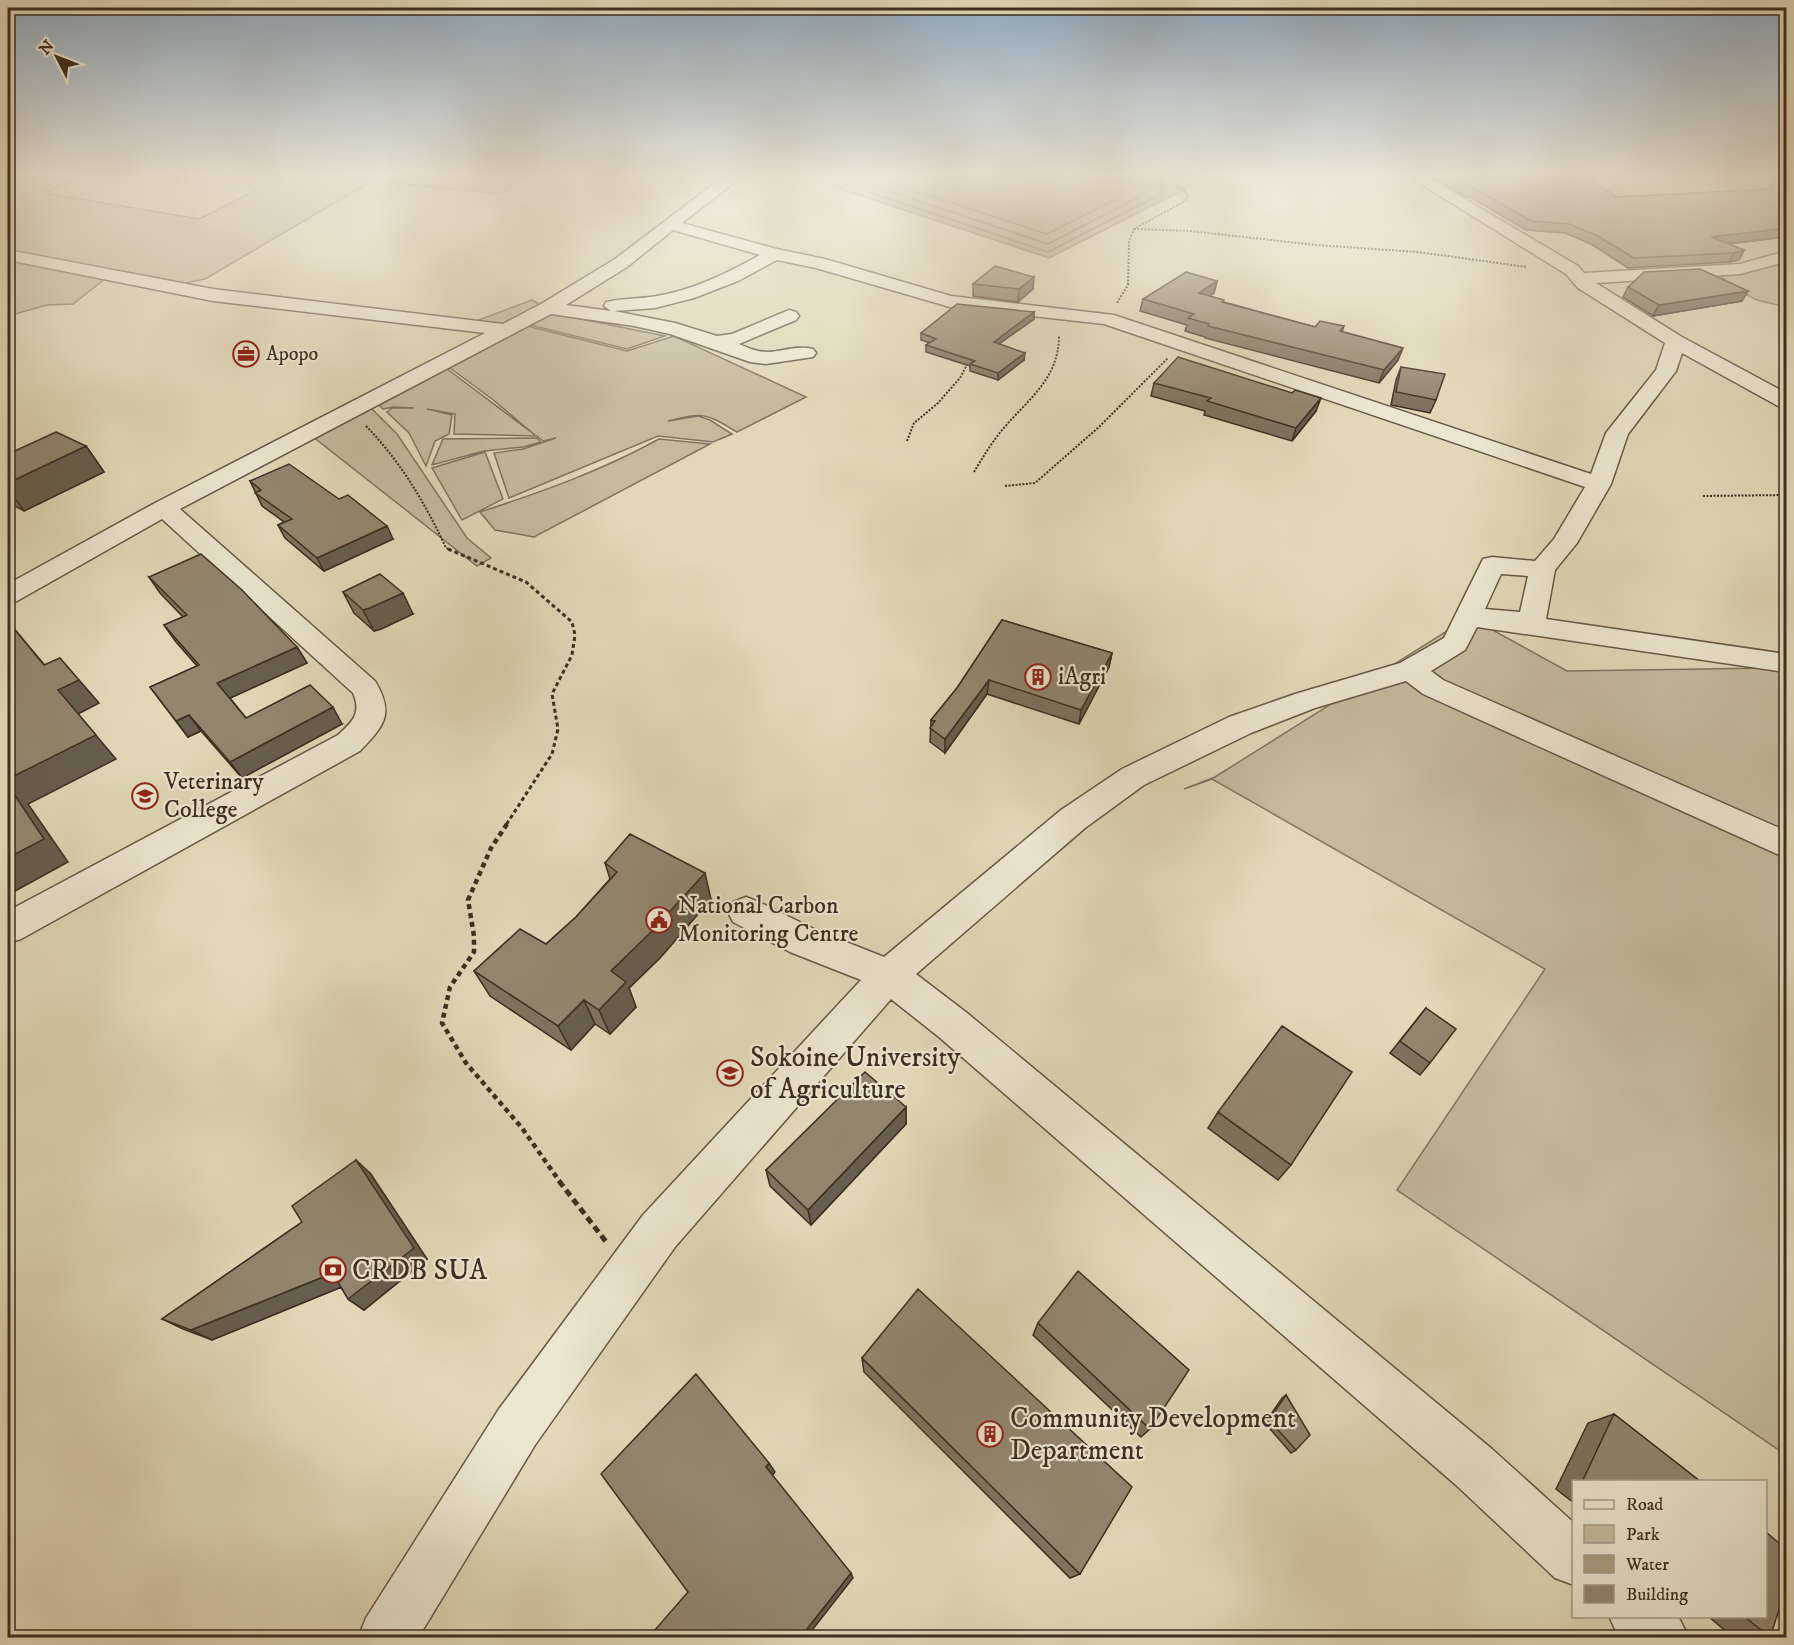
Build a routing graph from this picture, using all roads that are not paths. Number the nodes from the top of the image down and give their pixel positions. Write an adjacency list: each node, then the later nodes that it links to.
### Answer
1 (637, 251): 8 (street)
2 (763, 251): 4 (street)
3 (1537, 251): 7 (street)
4 (774, 254): 9 (street); 16 (street)
5 (8, 255): 11 (street)
6 (1786, 256): 7 (street)
7 (1575, 274): 12 (street)
8 (548, 308): 9 (street); 11 (street)
9 (579, 312): 13 (street)
10 (789, 316): 13 (street)
11 (508, 330): 17 (street)
12 (1675, 340): 15 (street); 16 (street)
13 (717, 342): 14 (street)
14 (806, 353)
15 (1786, 401)
16 (1599, 484): 18 (street)
17 (164, 508): 19 (street); 25 (street)
18 (1542, 569): 20 (street); 20 (street)
19 (8, 595)
20 (1469, 617): 21 (street); 22 (street)
21 (1786, 663)
22 (1410, 670): 23 (street); 26 (street)
23 (1786, 845)
24 (746, 912): 26 (street)
25 (8, 928)
26 (889, 975): 27 (street); 29 (street)
27 (1572, 1557)
28 (1637, 1618): 30 (street)
29 (386, 1638)
30 (1661, 1638)

